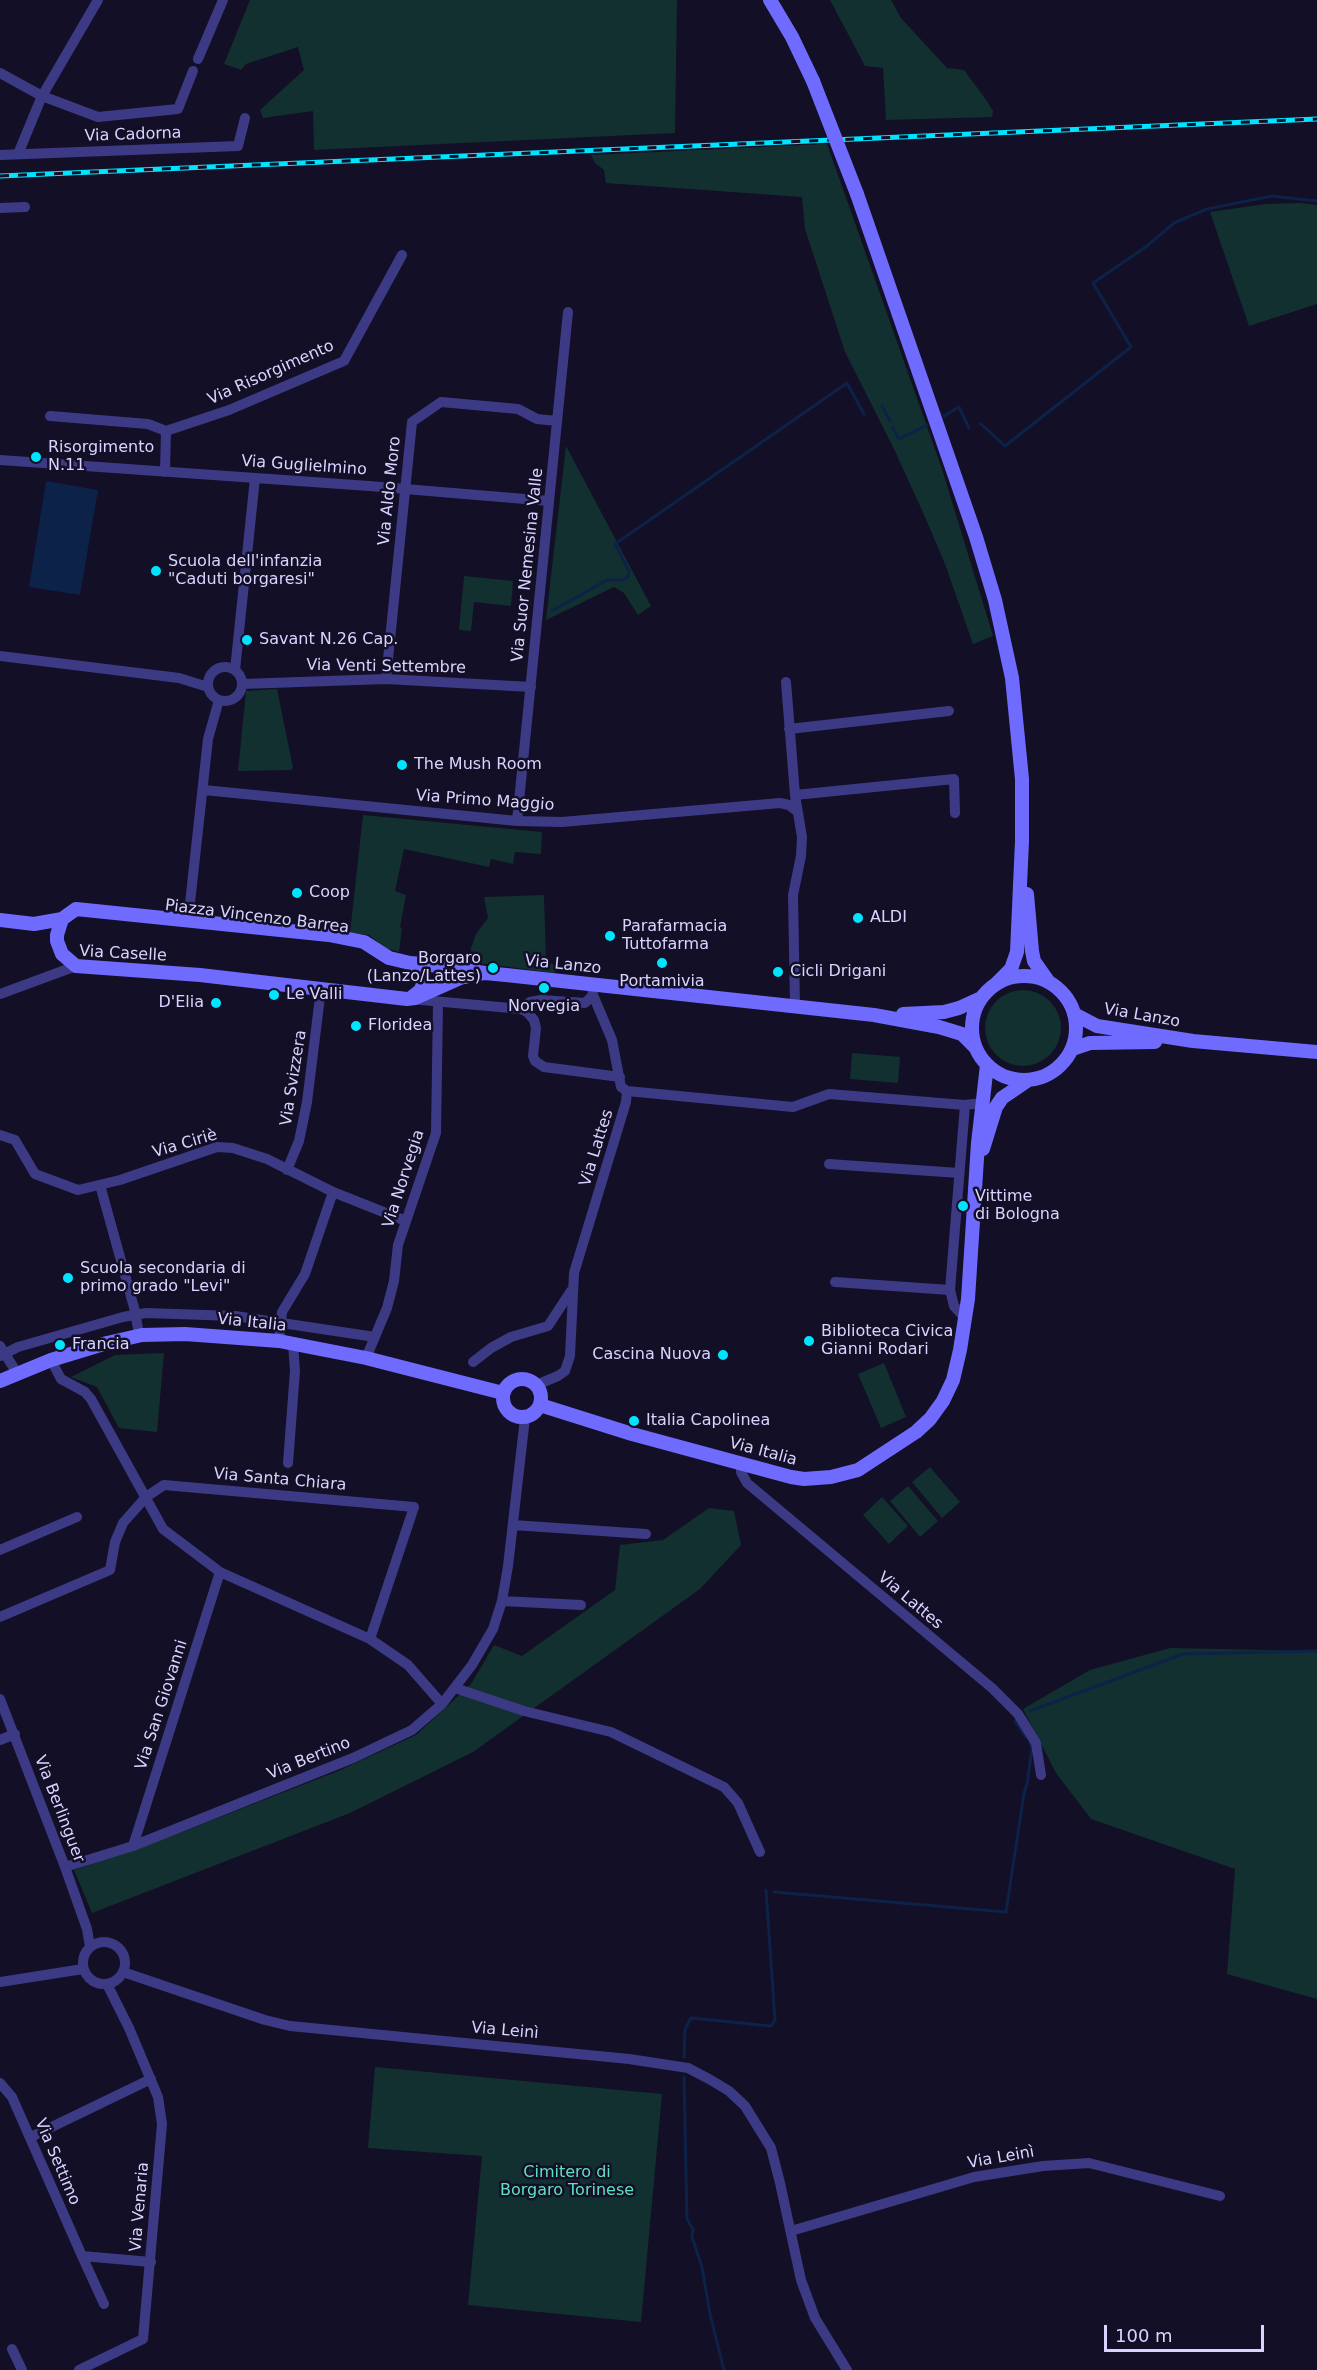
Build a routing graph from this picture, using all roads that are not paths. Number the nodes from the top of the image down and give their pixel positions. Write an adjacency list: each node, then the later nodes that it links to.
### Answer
1 (98, 0): 7 (street)
2 (223, 0): 4 (street)
3 (770, 0): 40 (street, bridge)
4 (198, 59)
5 (193, 71): 7 (street)
6 (0, 73): 7 (street)
7 (42, 96): 9 (street)
8 (245, 118): 9 (street, Via Cadorna)
9 (18, 154): 10 (street, Via Cadorna)
10 (0, 155)
11 (25, 207): 12 (street)
12 (0, 208)
13 (402, 255): 17 (street, Via Risorgimento)
14 (568, 312): 16 (street, Via Suor Nemesina Valle)
15 (50, 416): 17 (street)
16 (557, 421): 21 (street, Via Aldo Moro); 22 (street, Via Suor Nemesina Valle)
17 (166, 431): 19 (street)
18 (0, 460): 19 (street)
19 (165, 472): 20 (street, Via Guglielmino)
20 (255, 478): 21 (street, Via Guglielmino); 24 (street)
21 (406, 490): 22 (street, Via Guglielmino); 27 (street, Via Aldo Moro)
22 (549, 501): 31 (street, Via Suor Nemesina Valle)
23 (0, 656): 26 (street)
24 (235, 670): 25 (street); 29 (street)
25 (210, 675): 26 (street); 30 (street)
26 (179, 678): 30 (street)
27 (386, 679): 29 (street, Via Venti Settembre); 31 (street, Via Venti Settembre)
28 (786, 682): 34 (street)
29 (242, 684): 32 (street)
30 (208, 687): 32 (street)
31 (531, 687): 39 (street, Via Suor Nemesina Valle)
32 (219, 700): 35 (street)
33 (949, 711): 34 (street)
34 (789, 729): 36 (street)
35 (204, 790): 39 (street, Via Primo Maggio); 43 (street)
36 (795, 795): 37 (street); 38 (street)
37 (798, 812): 39 (street, Via Primo Maggio); 57 (street)
38 (955, 813)
39 (517, 821)
40 (1022, 841): 49 (street); 50 (street)
41 (62, 919): 43 (street, Via Lanzo); 44 (street); 45 (street)
42 (0, 920): 44 (street)
43 (188, 921): 46 (street, Via Lanzo)
44 (34, 924): 45 (street)
45 (57, 941): 47 (street)
46 (411, 963): 48 (street, Via Lanzo); 55 (street)
47 (77, 964): 47 (street, Piazza Vincenzo Barrea); 51 (street, Via Caselle); 53 (street, Via Caselle)
48 (485, 972): 52 (street, Via Lanzo); 55 (street)
49 (1049, 982): 50 (street); 59 (street)
50 (997, 983): 54 (street)
51 (321, 989): 55 (street); 74 (street, Via Svizzera)
52 (592, 990): 57 (street, Via Lanzo); 58 (street); 66 (street, Via Lattes)
53 (0, 994)
54 (981, 998): 60 (street, Via Lanzo); 62 (street)
55 (407, 999): 56 (street)
56 (438, 1003): 58 (street); 78 (street, Via Norvegia)
57 (795, 1006): 60 (street, Via Lanzo)
58 (520, 1009): 66 (street)
59 (1074, 1014): 61 (street, Via Lanzo); 63 (street)
60 (874, 1015): 62 (street, Via Lanzo)
61 (1193, 1041): 63 (street, Via Lanzo); 64 (street)
62 (975, 1047): 65 (street)
63 (1072, 1049): 67 (street)
64 (1317, 1052)
65 (987, 1065): 67 (street); 69 (street, Via Italia)
66 (620, 1077): 68 (street, Via Lattes)
67 (1029, 1080): 73 (street, Via Italia)
68 (627, 1091): 70 (street); 80 (street, Via Lattes)
69 (982, 1103): 70 (street); 73 (street, Via Italia)
70 (965, 1105): 75 (street)
71 (0, 1135): 76 (street, Via Ciriè)
72 (829, 1164): 75 (street)
73 (977, 1168): 83 (street, Via Italia)
74 (288, 1170): 76 (street, Via Ciriè); 77 (street, Via Ciriè)
75 (959, 1173): 81 (street)
76 (100, 1185): 82 (street)
77 (333, 1192): 78 (street, Via Ciriè); 84 (street)
78 (406, 1221): 86 (street, Via Norvegia)
79 (835, 1282): 81 (street)
80 (572, 1288): 92 (street, Via Lattes); 95 (street, Via Lattes)
81 (950, 1290): 83 (street)
82 (136, 1314): 84 (street, Via Italia); 85 (street); 89 (street, Via Italia)
83 (965, 1318): 100 (street, Via Italia)
84 (280, 1323): 86 (street, Via Italia); 87 (street)
85 (139, 1335): 87 (street, Via Italia); 91 (street, Via Italia)
86 (375, 1337): 90 (street, Via Norvegia)
87 (279, 1341): 88 (street, Via Italia)
88 (293, 1344): 90 (street, Via Italia); 99 (street)
89 (2, 1352): 93 (street)
90 (366, 1358): 96 (street, Via Italia)
91 (51, 1360): 93 (street, Via Italia); 101 (street)
92 (473, 1362)
93 (17, 1373): 94 (street, Via Italia)
94 (0, 1381)
95 (536, 1385): 96 (street); 97 (street)
96 (503, 1393): 98 (street)
97 (540, 1405): 98 (street); 100 (street, Via Italia)
98 (525, 1418): 103 (street, Via Bertino)
99 (288, 1463)
100 (741, 1463): 116 (street, Via Lattes)
101 (146, 1497): 106 (street); 109 (street); 110 (street, Via Santa Chiara)
102 (77, 1517): 105 (street)
103 (513, 1526): 104 (street); 107 (street, Via Bertino)
104 (646, 1534)
105 (0, 1550)
106 (220, 1572): 110 (street); 117 (street, Via San Giovanni)
107 (502, 1601): 108 (street); 111 (street, Via Bertino)
108 (581, 1605)
109 (0, 1617)
110 (370, 1639): 113 (street)
111 (455, 1688): 113 (street, Via Bertino); 118 (street)
112 (0, 1699): 114 (street, Via Berlinguer)
113 (442, 1704): 117 (street, Via Bertino)
114 (15, 1734): 115 (street); 119 (street, Via Berlinguer)
115 (0, 1740)
116 (1041, 1775)
117 (133, 1846): 119 (street, Via Bertino)
118 (760, 1852)
119 (65, 1867): 120 (street, Via Berlinguer)
120 (94, 1945): 121 (street); 122 (street)
121 (84, 1970): 123 (street); 124 (street)
122 (123, 1972): 124 (street); 129 (street, Via Leinì)
123 (0, 1982)
124 (107, 1984): 125 (street, Via Venaria)
125 (151, 2079): 127 (street); 131 (street, Via Venaria)
126 (1, 2086): 127 (street, Via Settimo)
127 (31, 2137): 130 (street, Via Settimo)
128 (1220, 2196): 129 (street, Via Leinì)
129 (791, 2231): 136 (street, Via Leinì)
130 (82, 2256): 131 (street); 132 (street, Via Settimo)
131 (151, 2262): 135 (street, Via Venaria)
132 (104, 2304)
133 (12, 2349): 134 (street)
134 (22, 2370)
135 (79, 2370)
136 (847, 2370)

